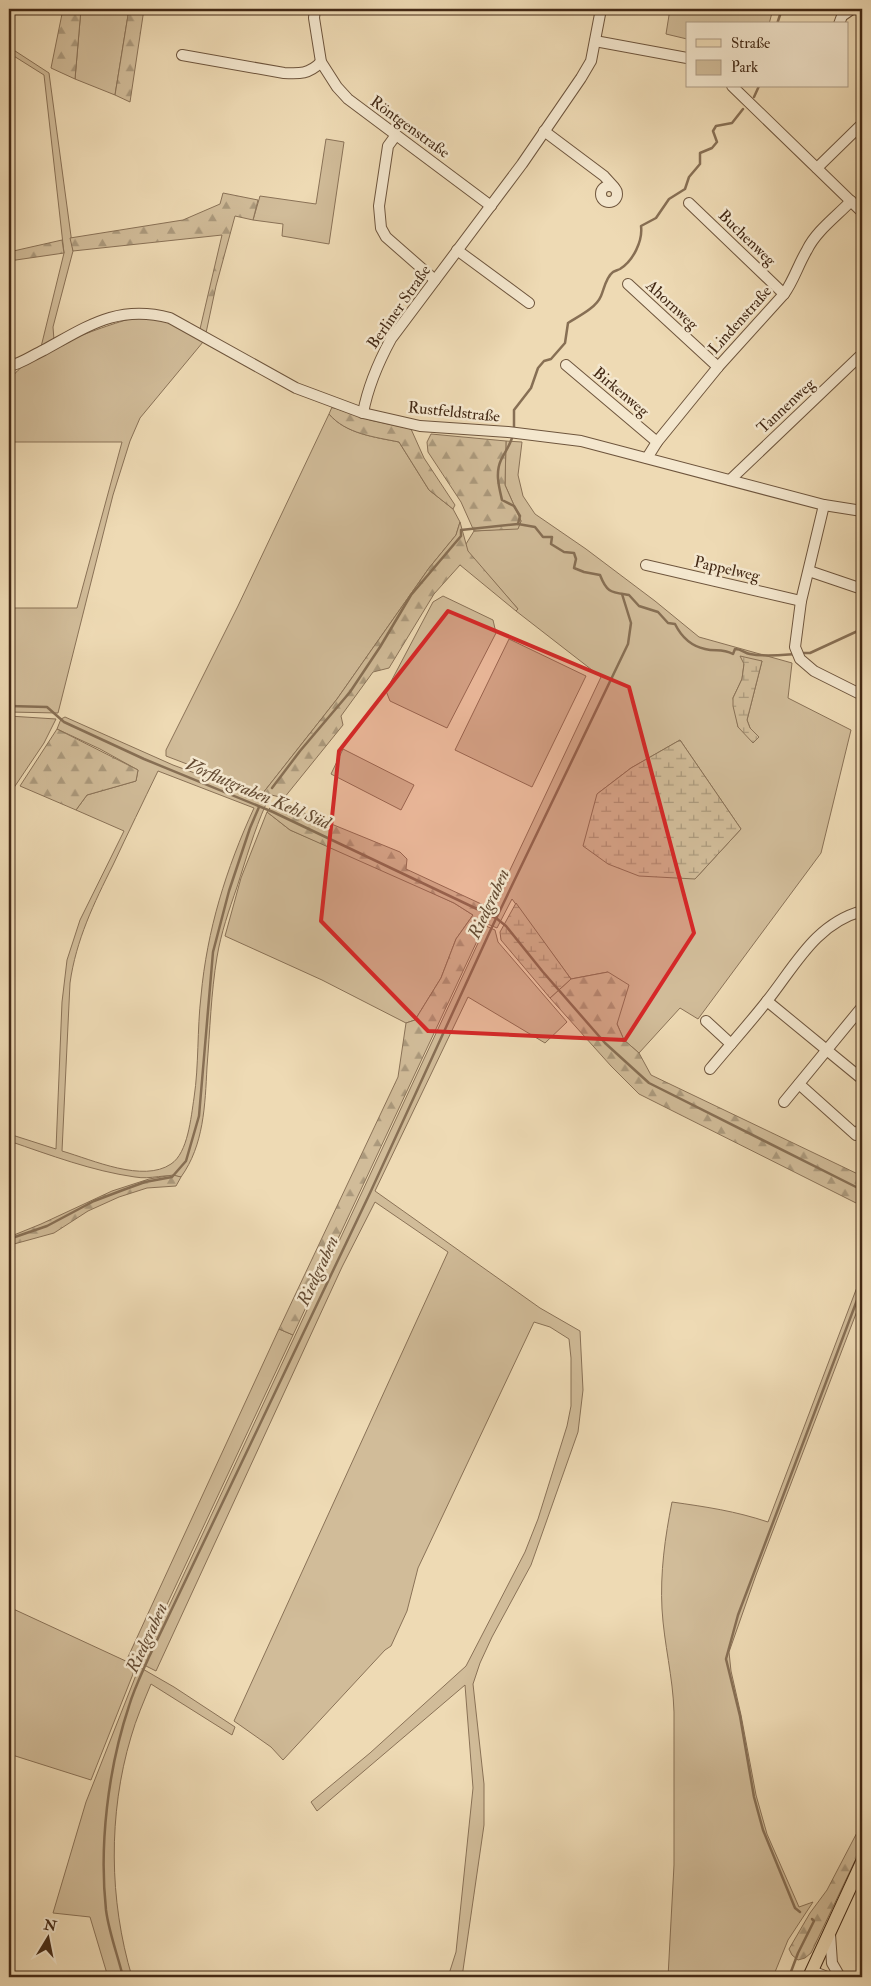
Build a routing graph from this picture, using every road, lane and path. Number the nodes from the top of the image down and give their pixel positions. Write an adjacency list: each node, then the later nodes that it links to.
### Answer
1 (315, 9): 8 (street, Röntgenstraße)
2 (601, 9): 5 (street, Berliner Straße)
3 (852, 9): 4 (street)
4 (840, 22)
5 (595, 41): 7 (street); 11 (street, Berliner Straße)
6 (182, 55): 8 (street)
7 (686, 58)
8 (321, 62): 12 (street, Röntgenstraße)
9 (734, 88): 13 (street)
10 (862, 124): 13 (street)
11 (544, 131): 14 (street); 17 (street, Berliner Straße)
12 (396, 135): 17 (street, Röntgenstraße); 20 (street)
13 (817, 168): 15 (street)
14 (614, 187)
15 (851, 201): 18 (street); 22 (street, Lindenstraße)
16 (689, 203): 22 (street, Buchenweg)
17 (491, 206): 19 (street, Berliner Straße)
18 (862, 212)
19 (457, 250): 20 (street, Berliner Straße); 23 (street)
20 (435, 280): 28 (street, Berliner Straße)
21 (628, 284): 27 (street, Ahornweg)
22 (784, 294): 27 (street, Lindenstraße)
23 (529, 303)
24 (862, 354): 31 (street, Tannenweg)
25 (566, 365): 29 (street, Birkenweg)
26 (9, 366): 28 (street, Rustfeldstraße)
27 (718, 367): 29 (street, Lindenstraße)
28 (363, 412): 30 (street, Rustfeldstraße)
29 (657, 442): 30 (street, Lindenstraße)
30 (647, 458): 31 (street, Rustfeldstraße)
31 (730, 480): 32 (street, Rustfeldstraße)
32 (824, 505): 33 (street, Rustfeldstraße); 35 (street)
33 (862, 511)
34 (646, 566): 37 (street, Pappelweg)
35 (809, 571): 36 (street); 37 (street)
36 (862, 589)
37 (801, 602): 38 (street)
38 (862, 695)
39 (862, 911): 40 (street)
40 (768, 1001): 43 (street); 44 (street)
41 (862, 1007): 44 (street)
42 (706, 1021): 43 (street)
43 (731, 1044): 45 (street)
44 (827, 1049): 46 (street); 47 (street)
45 (710, 1069)
46 (862, 1079)
47 (798, 1084): 48 (street); 49 (street)
48 (784, 1102)
49 (862, 1127)
50 (862, 1862): 51 (main road)
51 (830, 1934): 52 (main road); 54 (street)
52 (811, 1974): 53 (street)
53 (827, 1977)
54 (840, 1977)

